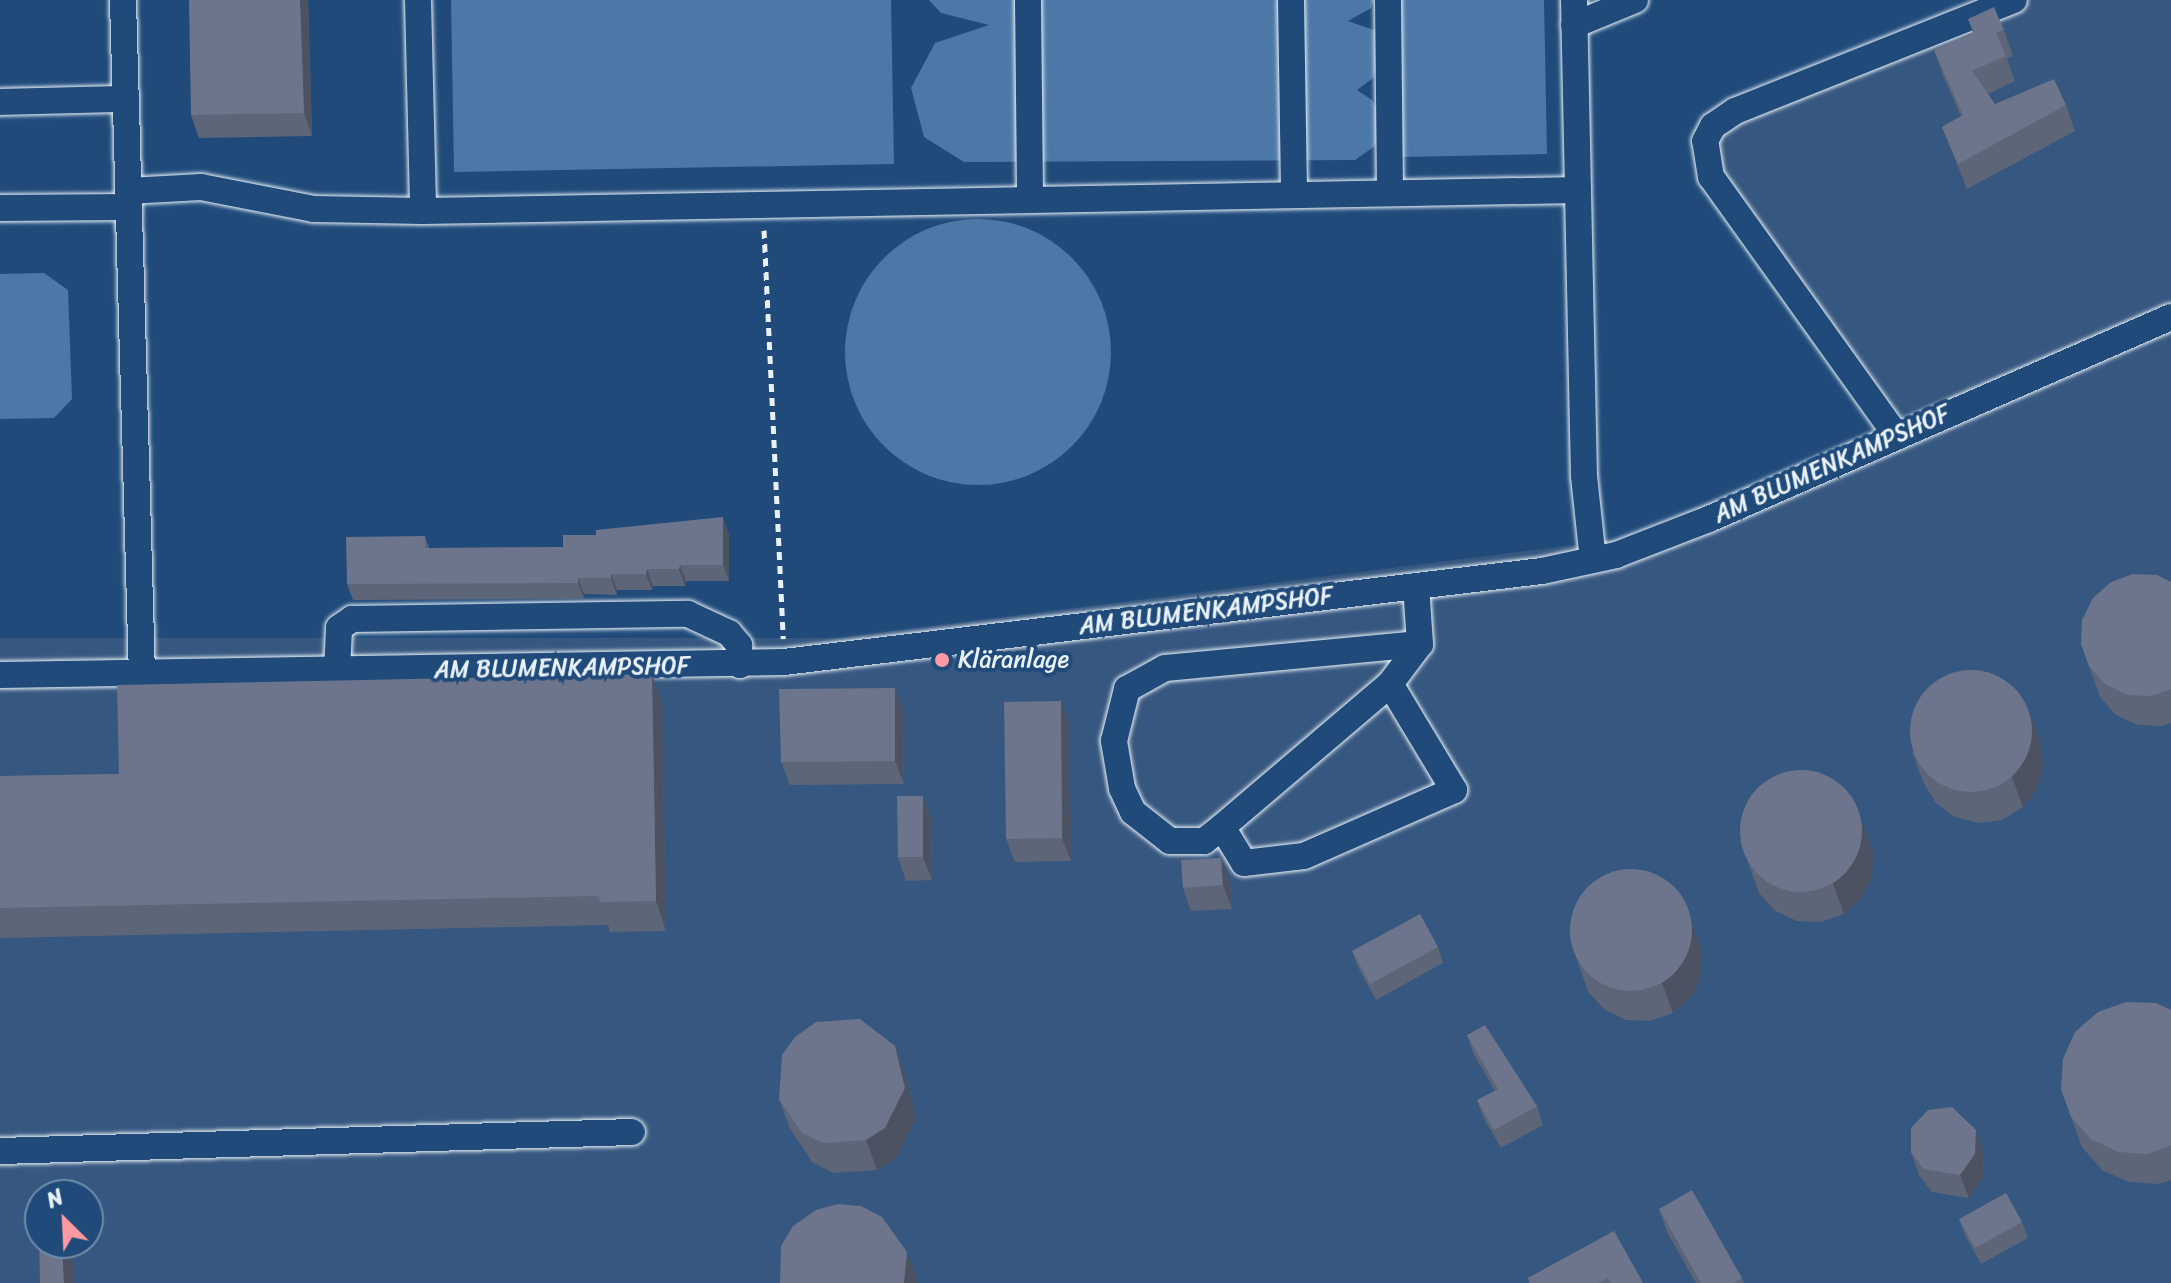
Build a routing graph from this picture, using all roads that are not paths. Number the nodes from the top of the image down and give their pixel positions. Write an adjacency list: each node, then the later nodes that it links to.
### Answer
1 (123, 0): 9 (street)
2 (418, 0): 17 (street)
3 (1028, 0): 15 (street)
4 (1291, 0): 13 (street)
5 (1388, 0): 12 (street)
6 (1635, 0): 8 (street)
7 (2014, 0): 19 (street)
8 (1574, 12): 11 (street)
9 (126, 99): 10 (street); 14 (street)
10 (0, 102)
11 (1578, 190): 12 (street); 20 (street)
12 (1390, 193): 13 (street)
13 (1294, 195): 15 (street)
14 (128, 199): 16 (street); 17 (street); 25 (street)
15 (1030, 200): 17 (street)
16 (0, 208)
17 (423, 211)
18 (2171, 317): 19 (street, AM BLUMENKAMPSHOF)
19 (1896, 435): 20 (street, AM BLUMENKAMPSHOF)
20 (1593, 560): 21 (street, AM BLUMENKAMPSHOF)
21 (1416, 586): 22 (street); 23 (street, AM BLUMENKAMPSHOF)
22 (1420, 644): 27 (street); 28 (street)
23 (738, 653): 24 (street, AM BLUMENKAMPSHOF); 24 (street)
24 (337, 671): 25 (street, AM BLUMENKAMPSHOF)
25 (142, 674): 26 (street, AM BLUMENKAMPSHOF)
26 (0, 675)
27 (1390, 684): 28 (street); 28 (street)
28 (1222, 827)
29 (632, 1132): 30 (street)
30 (0, 1151)

